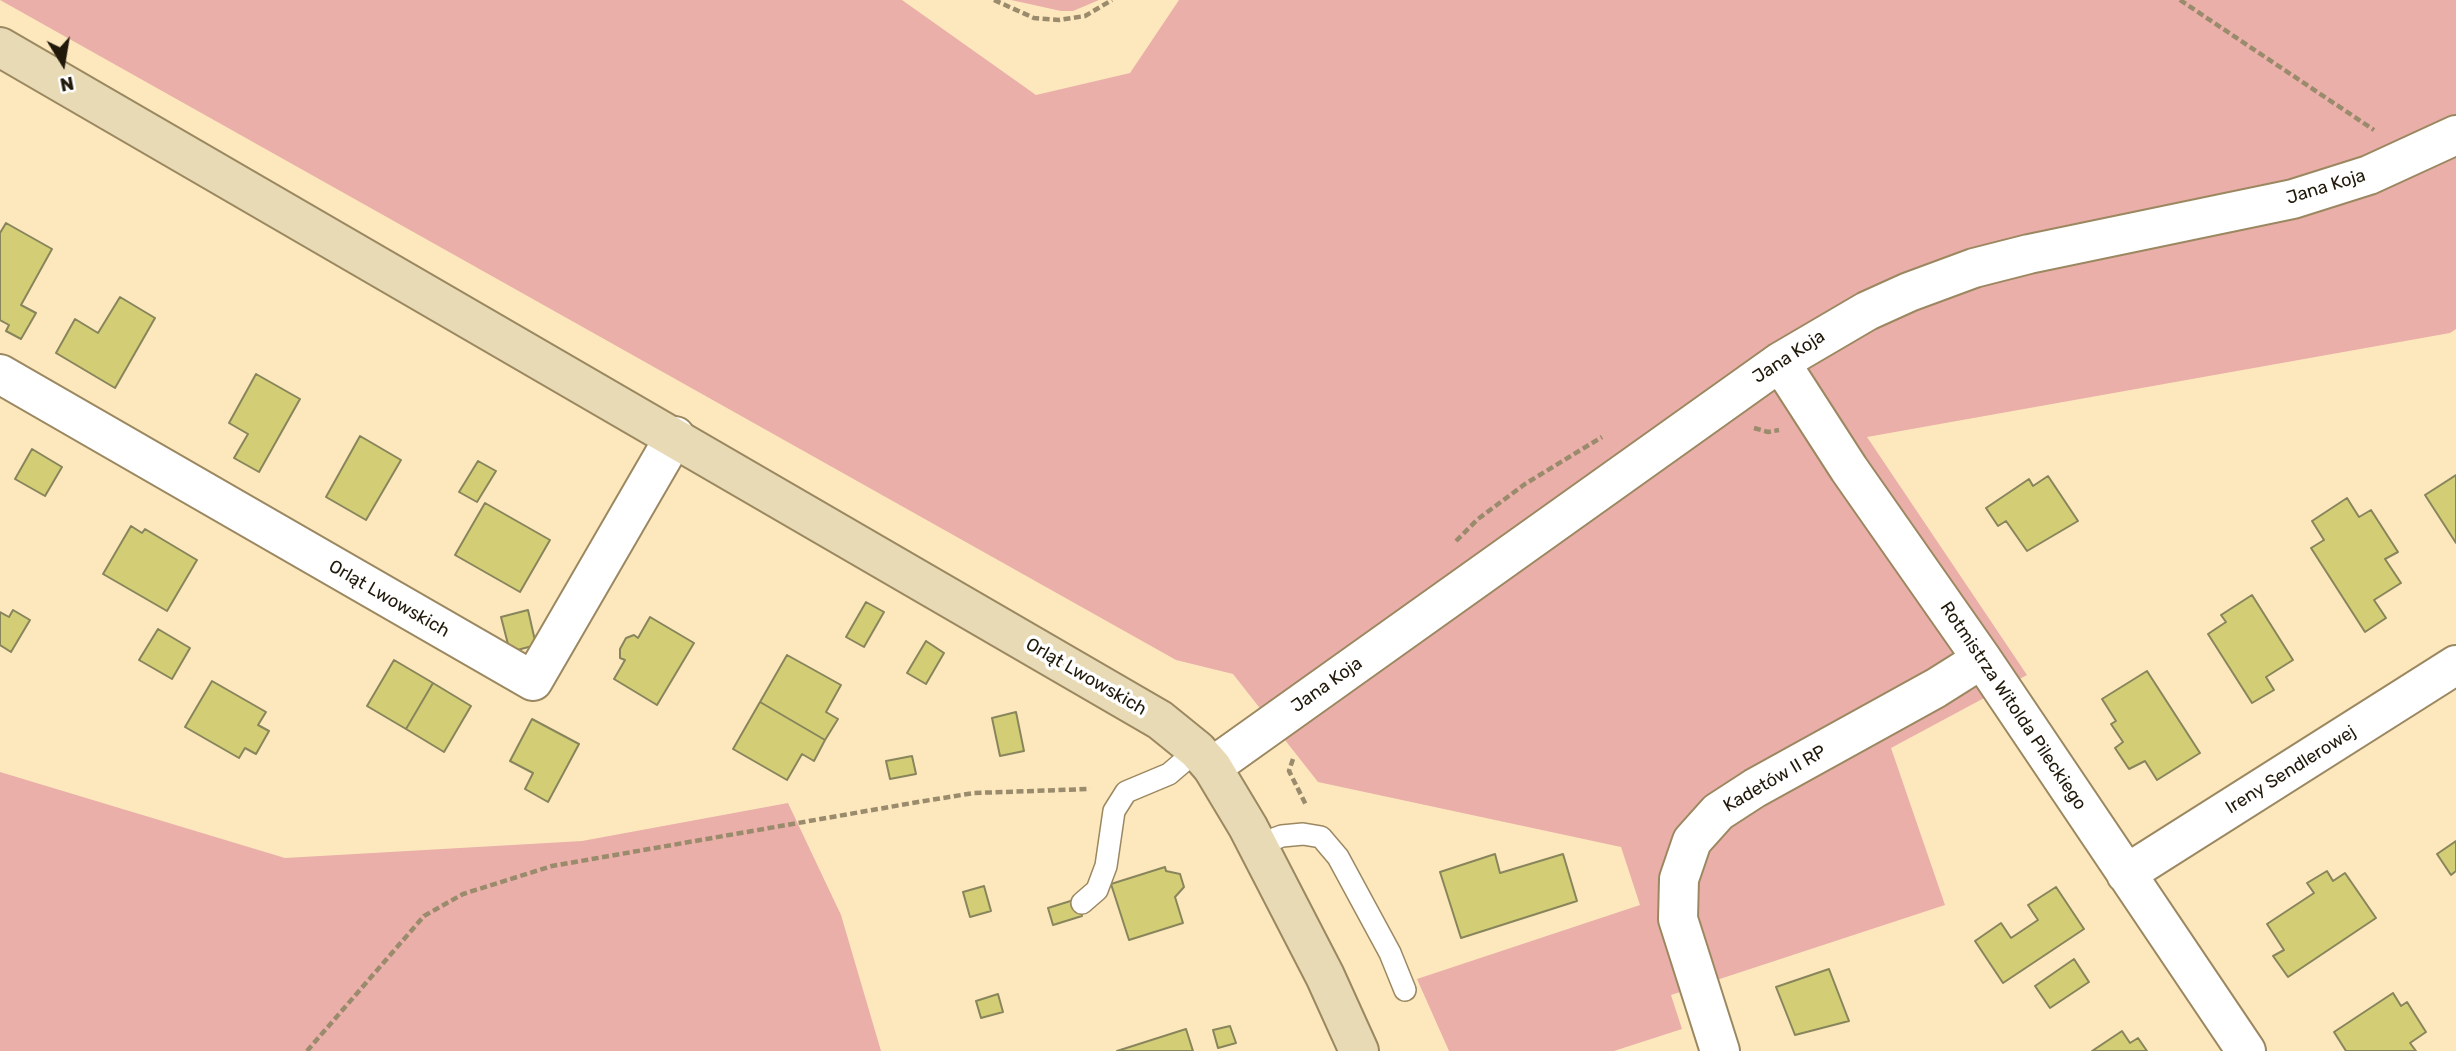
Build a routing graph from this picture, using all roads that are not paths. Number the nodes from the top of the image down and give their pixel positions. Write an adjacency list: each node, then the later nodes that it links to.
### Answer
1 (0, 47): 5 (street, Orląt Lwowskich)
2 (2456, 135): 3 (street, Jana Koja)
3 (1780, 362): 6 (street, Rotmistrza Witolda Pileckiego); 8 (street, Jana Koja)
4 (0, 374): 5 (street, Orląt Lwowskich)
5 (675, 436): 8 (street, Orląt Lwowskich)
6 (1982, 659): 10 (street, Rotmistrza Witolda Pileckiego); 14 (street, Kadetów II RP)
7 (2456, 665): 10 (street, Ireny Sendlerowej)
8 (1205, 758): 9 (street, Orląt Lwowskich); 11 (lane)
9 (1257, 845): 12 (lane); 13 (street, Orląt Lwowskich)
10 (2126, 874): 15 (street, Rotmistrza Witolda Pileckiego)
11 (1082, 903)
12 (1405, 990)
13 (1359, 1051)
14 (1720, 1051)
15 (2246, 1051)

